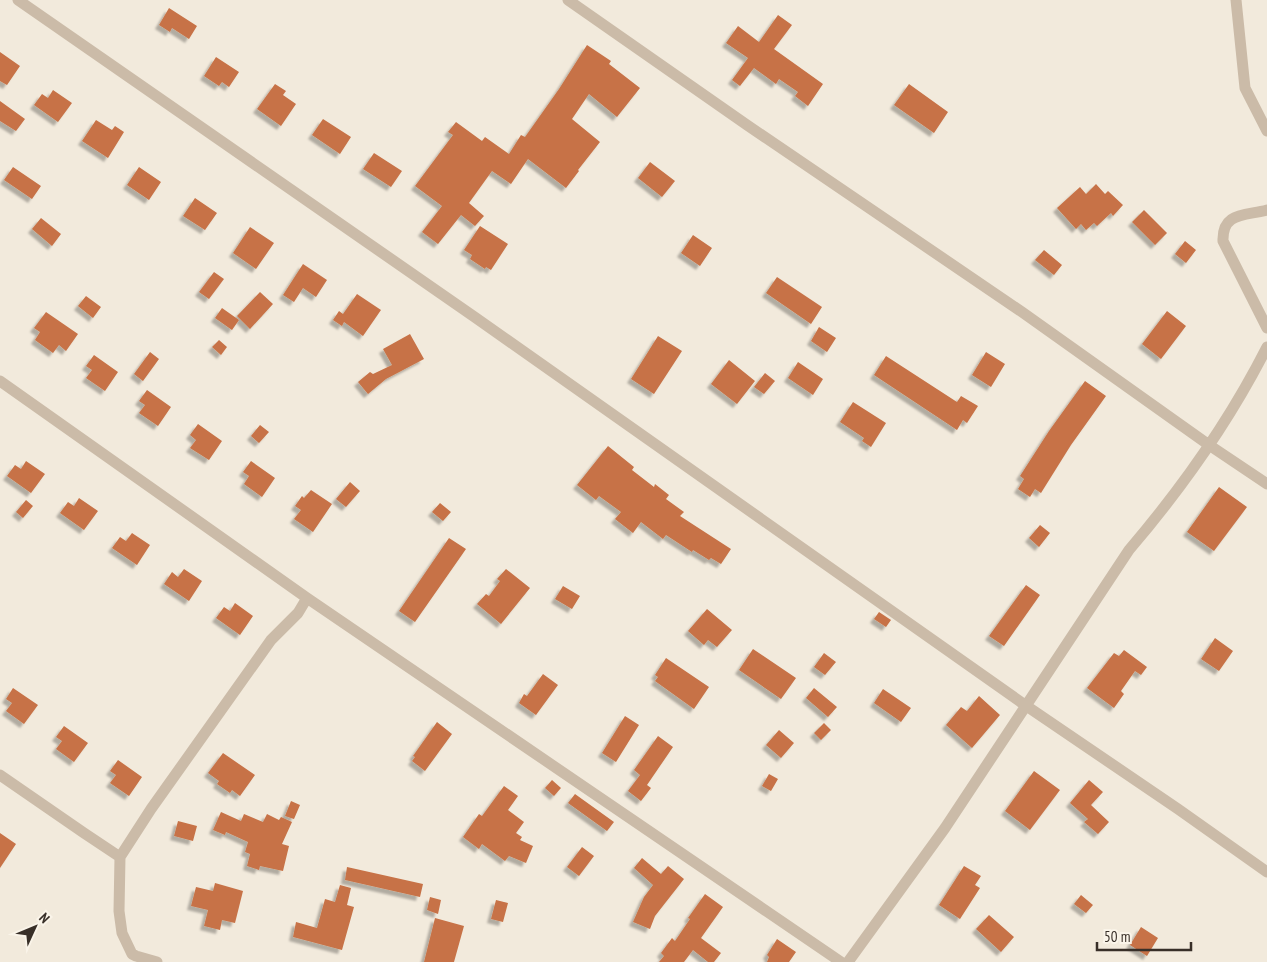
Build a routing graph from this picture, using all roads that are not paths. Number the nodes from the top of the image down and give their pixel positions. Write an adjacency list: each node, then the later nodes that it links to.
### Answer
1 (18, 0): 12 (street)
2 (568, 0): 9 (street)
3 (1236, 0): 4 (street)
4 (1267, 131)
5 (1267, 210): 6 (street)
6 (1267, 328)
7 (1267, 347): 9 (street)
8 (0, 380): 11 (street)
9 (1209, 445): 10 (street); 12 (street)
10 (1267, 484)
11 (307, 598): 14 (street); 17 (street)
12 (1025, 705): 15 (street); 18 (street)
13 (0, 775): 14 (street)
14 (120, 857): 16 (street)
15 (1267, 872)
16 (157, 962)
17 (841, 962)
18 (848, 962)

